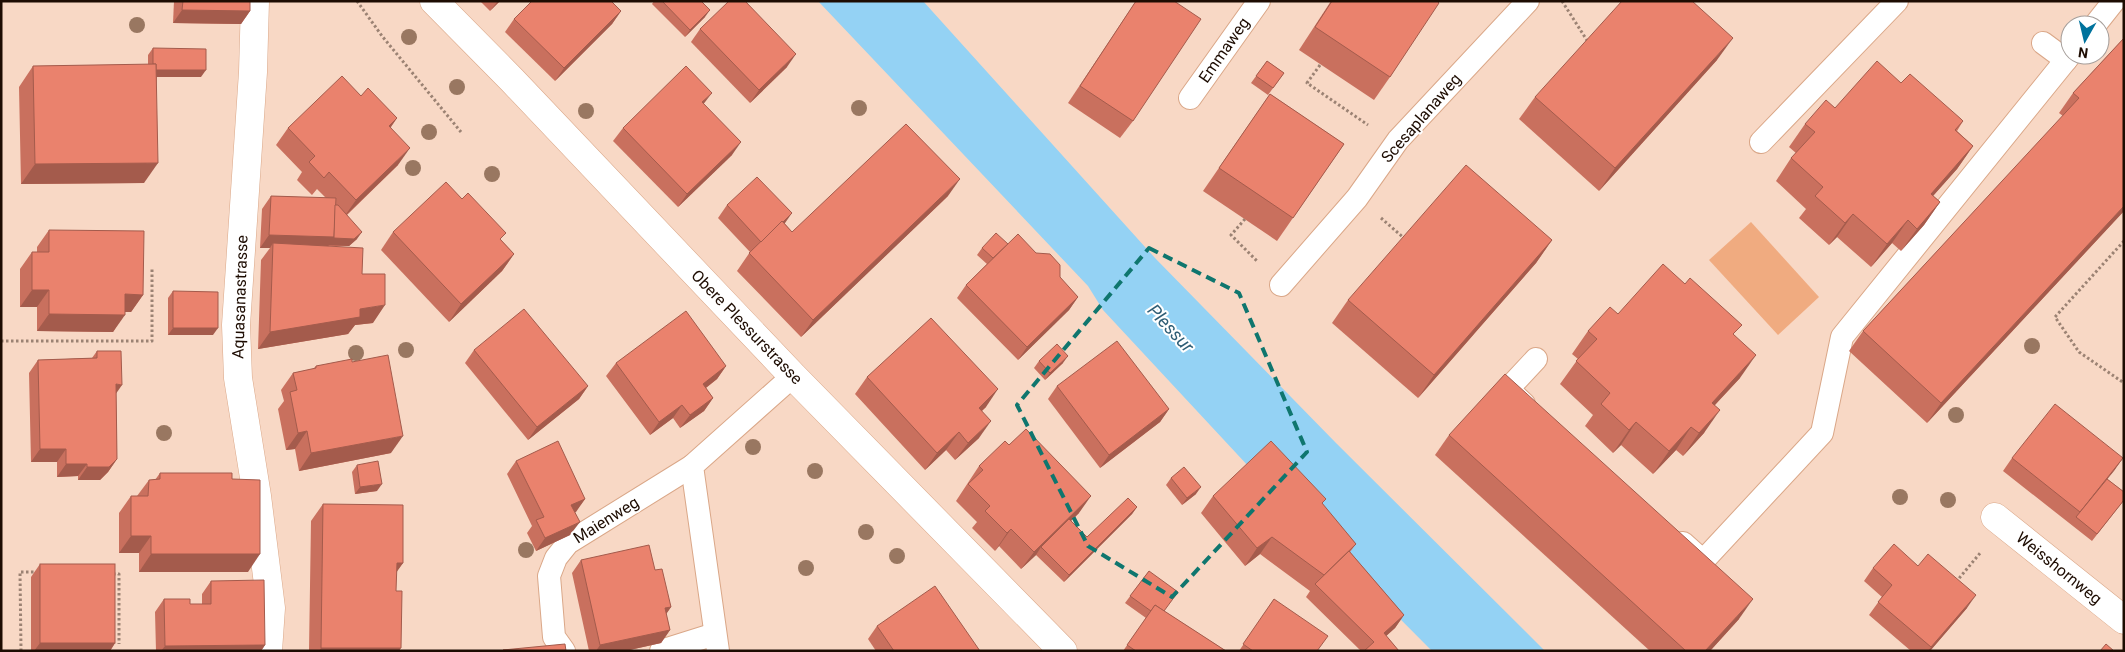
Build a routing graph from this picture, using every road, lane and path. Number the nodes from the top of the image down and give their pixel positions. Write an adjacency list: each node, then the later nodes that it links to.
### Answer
1 (255, 1): 38 (street, Aquasanastrasse)
2 (357, 1): 16 (path)
3 (434, 1): 25 (street, Obere Plessurstrasse)
4 (1258, 1): 15 (lane, Emmaweg)
5 (1528, 1): 18 (lane, Scesaplanaweg)
6 (1562, 1): 10 (path)
7 (1897, 1): 17 (lane)
8 (2114, 1): 9 (lane)
9 (2102, 15)
10 (1589, 42)
11 (2043, 43): 12 (lane)
12 (2060, 53)
13 (1320, 65): 18 (path)
14 (2062, 65): 30 (lane)
15 (1190, 98)
16 (461, 132)
17 (1760, 142)
18 (1395, 144): 22 (lane, Scesaplanaweg)
19 (1245, 219): 22 (path)
20 (2124, 242): 26 (path)
21 (152, 269): 23 (path)
22 (1281, 285)
23 (1, 341)
24 (1536, 359): 27 (lane)
25 (793, 376): 28 (lane, Maienweg); 41 (street, Obere Plessurstrasse)
26 (2124, 383)
27 (1537, 415)
28 (692, 466): 35 (lane); 39 (lane, Maienweg)
29 (2000, 521): 33 (path); 34 (street, Weisshornweg)
30 (1667, 529)
31 (40, 572): 37 (path)
32 (109, 574): 36 (path)
33 (1954, 584)
34 (2124, 620)
35 (717, 642): 40 (lane)
36 (119, 644)
37 (21, 651)
38 (268, 651)
39 (564, 651)
40 (661, 651)
41 (1063, 651)

